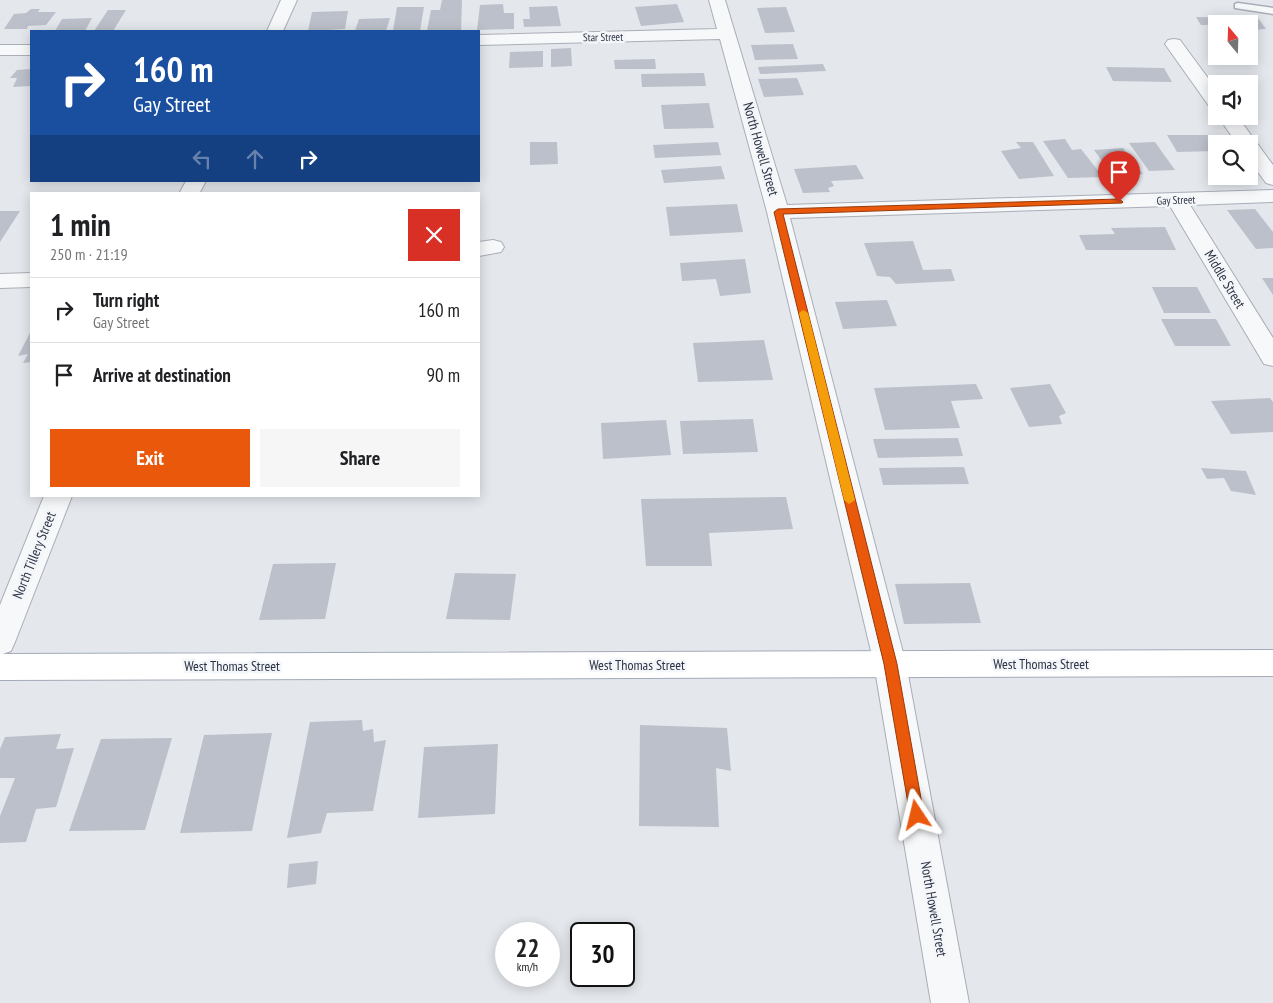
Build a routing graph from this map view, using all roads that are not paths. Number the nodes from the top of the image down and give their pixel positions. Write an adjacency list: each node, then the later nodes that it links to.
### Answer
1 (289, 0): 5 (street)
2 (717, 0): 6 (street, North Howell Street)
3 (1238, 6): 4 (lane)
4 (1273, 11)
5 (275, 30)
6 (728, 34): 7 (street, Star Street); 16 (street, North Howell Street)
7 (480, 40)
8 (1174, 44): 11 (street)
9 (0, 50): 10 (street)
10 (30, 50)
11 (1208, 91)
12 (1258, 159): 13 (street)
13 (1273, 179)
14 (1273, 196): 15 (street, Gay Street)
15 (1177, 200): 16 (street, Gay Street); 19 (street, Middle Street)
16 (778, 212): 23 (street, North Howell Street)
17 (0, 280): 18 (street)
18 (30, 280)
19 (1273, 358)
20 (58, 497): 21 (street, North Tillery Street)
21 (0, 642)
22 (1273, 663): 23 (main road, West Thomas Street)
23 (890, 664): 24 (main road, West Thomas Street); 25 (street, North Howell Street)
24 (0, 667)
25 (950, 1003)

